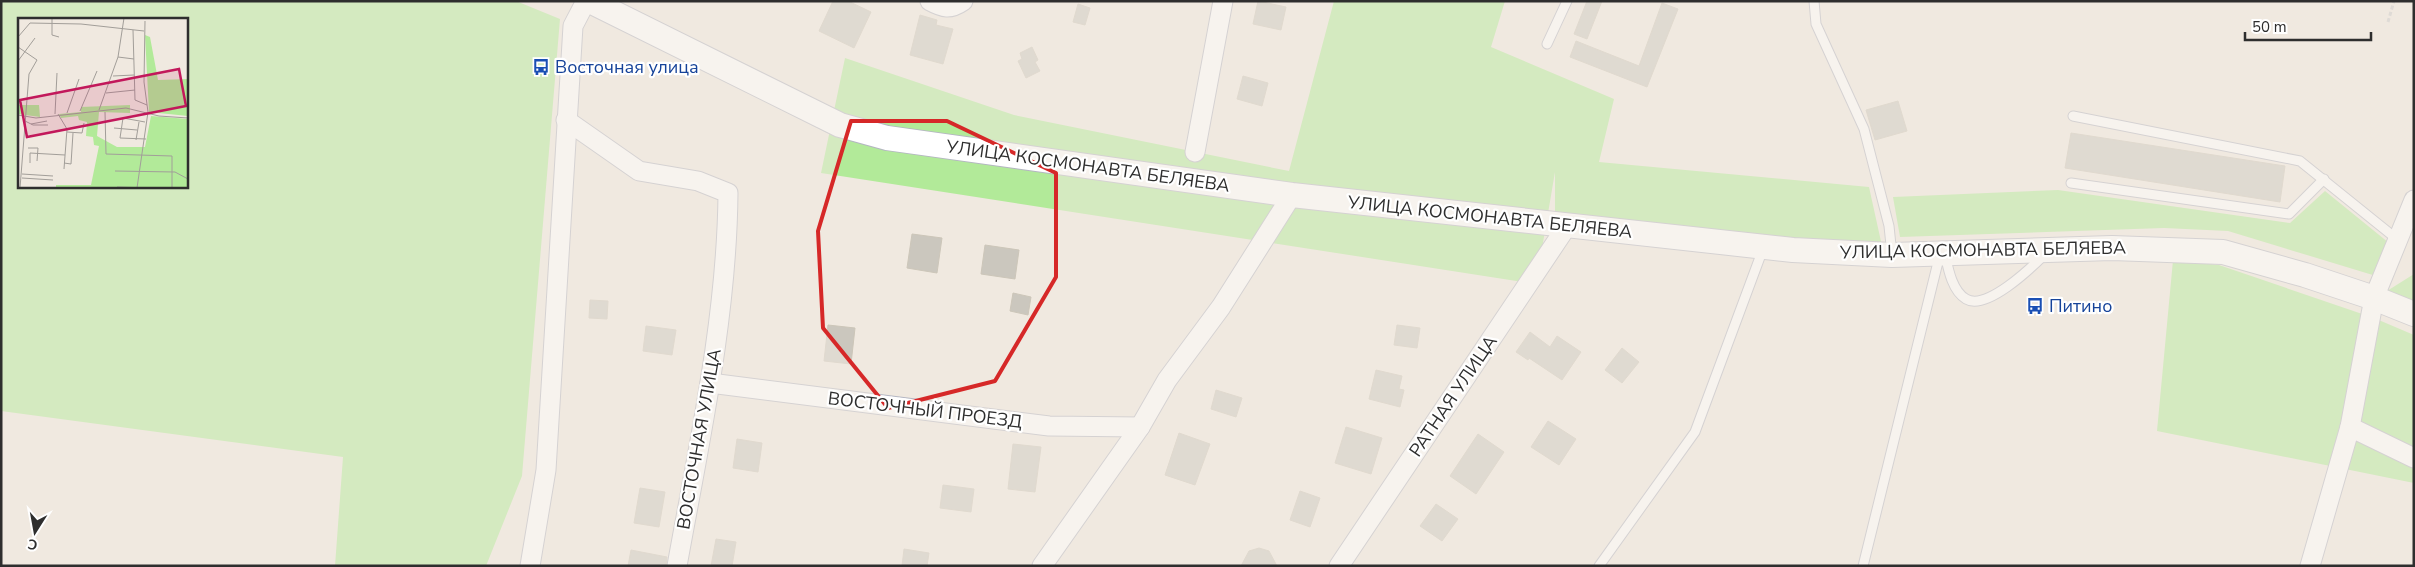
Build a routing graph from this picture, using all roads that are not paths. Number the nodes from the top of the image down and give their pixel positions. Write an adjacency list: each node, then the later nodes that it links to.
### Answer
1 (586, 1): 10 (street)
2 (590, 1): 14 (street, УЛИЦА КОСМОНАВТА БЕЛЯЕВА)
3 (930, 1): 4 (street)
4 (963, 1)
5 (1223, 1): 11 (street)
6 (1567, 1): 8 (lane)
7 (1814, 1): 21 (lane)
8 (1547, 44)
9 (2073, 116): 12 (lane)
10 (566, 120): 24 (street, ВОСТОЧНАЯ УЛИЦА); 28 (street)
11 (1196, 152)
12 (2324, 180): 13 (lane); 17 (lane)
13 (2071, 183)
14 (1292, 195): 16 (street, УЛИЦА КОСМОНАВТА БЕЛЯЕВА); 25 (street)
15 (2414, 201): 17 (street)
16 (1567, 226): 18 (street, УЛИЦА КОСМОНАВТА БЕЛЯЕВА); 31 (street, РАТНАЯ УЛИЦА)
17 (2398, 240): 22 (street)
18 (1763, 247): 21 (street, УЛИЦА КОСМОНАВТА БЕЛЯЕВА); 32 (lane)
19 (2051, 249): 20 (street, УЛИЦА КОСМОНАВТА БЕЛЯЕВА); 20 (lane); 22 (street, УЛИЦА КОСМОНАВТА БЕЛЯЕВА)
20 (1943, 254): 21 (street, УЛИЦА КОСМОНАВТА БЕЛЯЕВА); 33 (lane)
21 (1892, 255)
22 (2374, 298): 23 (street, УЛИЦА КОСМОНАВТА БЕЛЯЕВА); 26 (street)
23 (2414, 314)
24 (710, 383): 25 (street, ВОСТОЧНЫЙ ПРОЕЗД); 29 (street, ВОСТОЧНАЯ УЛИЦА)
25 (1140, 427): 30 (street)
26 (2350, 427): 27 (street); 34 (street)
27 (2414, 458)
28 (530, 566)
29 (677, 566)
30 (1042, 566)
31 (1339, 566)
32 (1599, 566)
33 (1863, 566)
34 (2310, 566)

